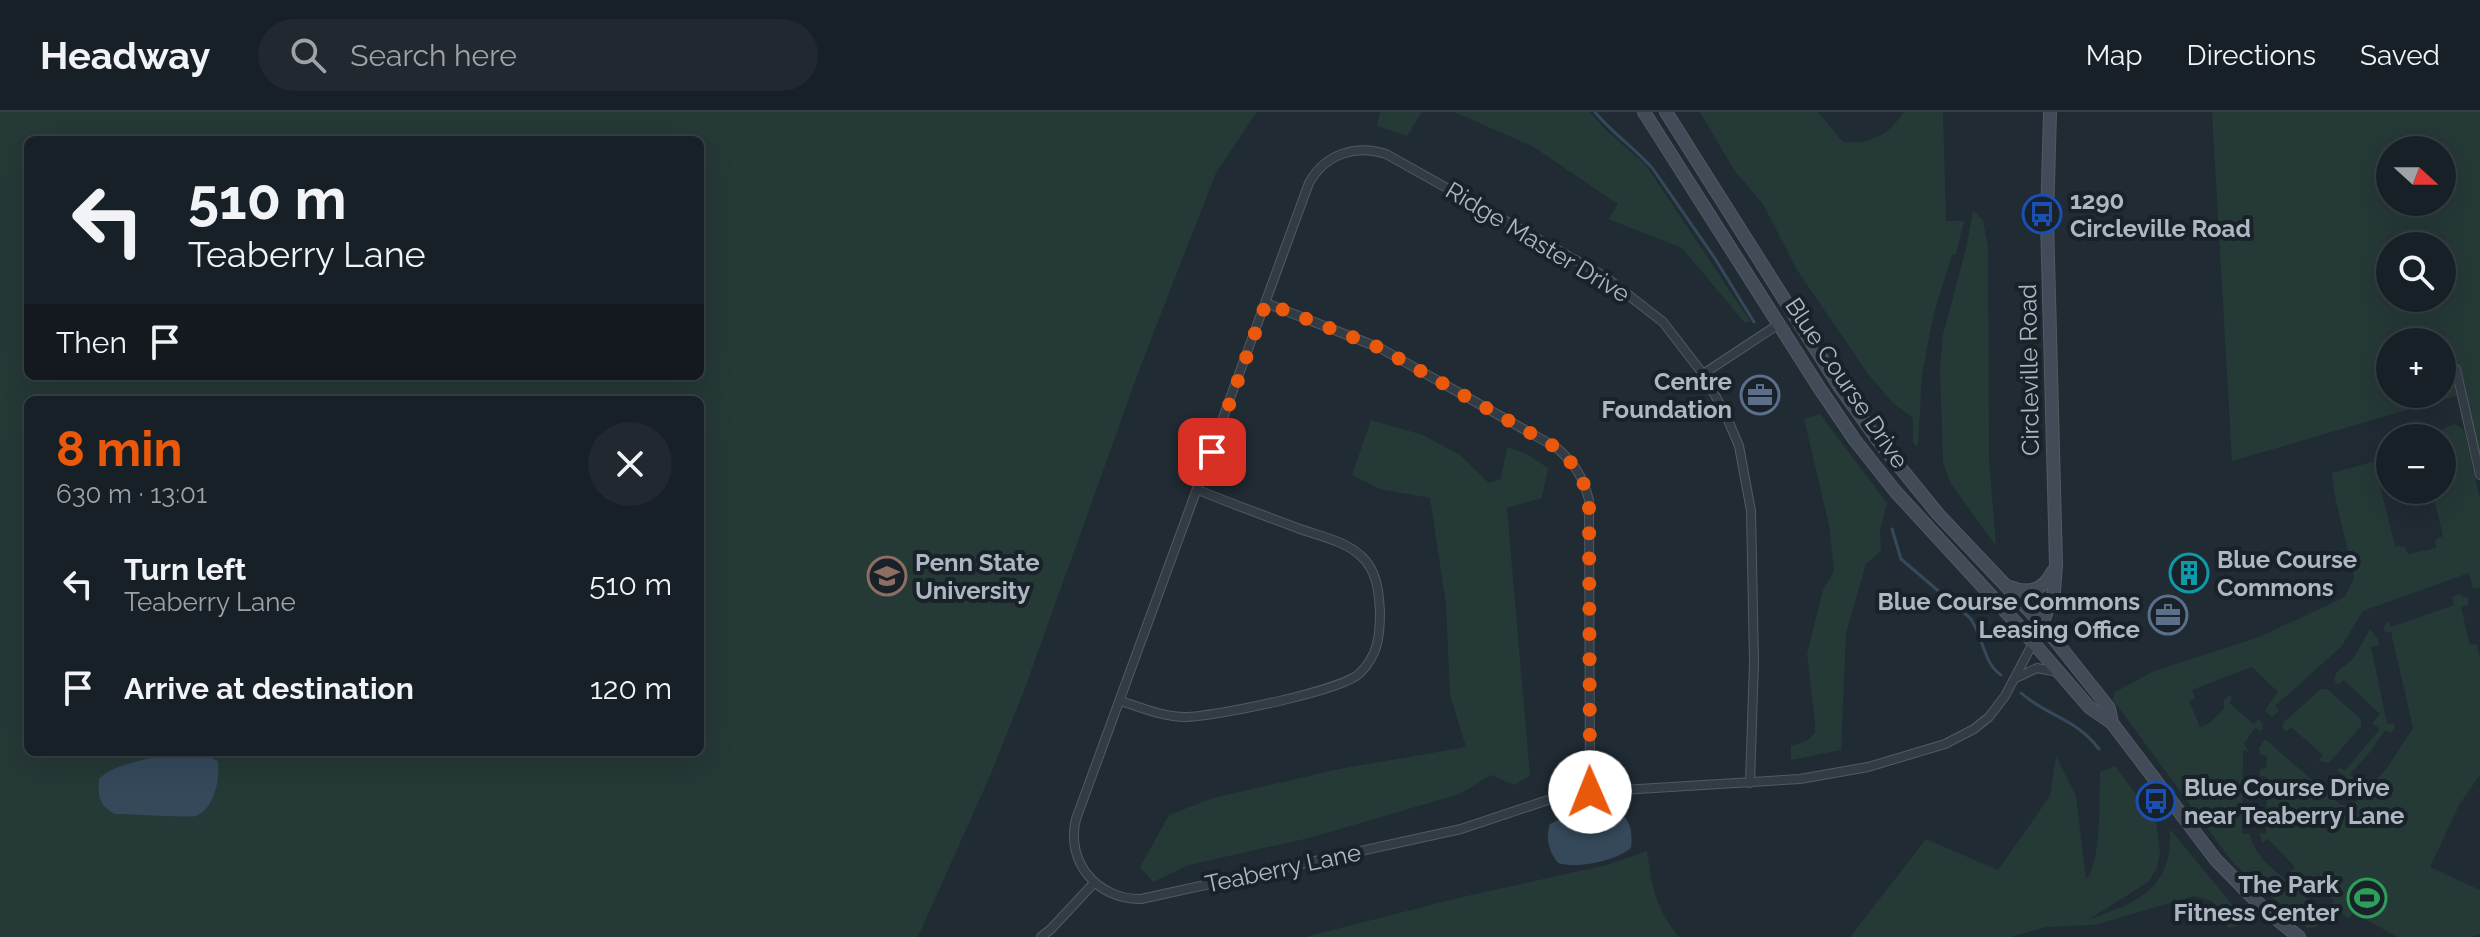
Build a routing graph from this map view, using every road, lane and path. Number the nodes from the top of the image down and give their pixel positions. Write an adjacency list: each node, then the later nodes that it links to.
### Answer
1 (1644, 112): 5 (main road, Blue Course Drive)
2 (1666, 112): 11 (main road, Blue Course Drive)
3 (2050, 112): 10 (main road, Circleville Road)
4 (1266, 303): 7 (street, Ridge Master Drive); 9 (street); 19 (street)
5 (1779, 324): 7 (street); 13 (main road, Blue Course Drive)
6 (2456, 369): 8 (street)
7 (1703, 374): 18 (street, Ridge Master Drive)
8 (2480, 475)
9 (1198, 490): 16 (street); 16 (street)
10 (2056, 564): 11 (main road); 12 (main road, Circleville Road)
11 (2005, 585): 12 (main road, Blue Course Drive)
12 (2043, 625): 13 (main road, Circleville Road); 17 (main road, Blue Course Drive)
13 (2033, 643): 14 (main road, Blue Course Drive); 15 (street, Teaberry Lane)
14 (2059, 673): 15 (street); 17 (main road, Blue Course Drive)
15 (2015, 680): 18 (street, Teaberry Lane)
16 (1120, 701): 20 (street)
17 (2112, 723): 22 (main road, Blue Course Drive)
18 (1750, 783): 19 (street, Teaberry Lane)
19 (1590, 792): 20 (street, Teaberry Lane)
20 (1094, 883): 21 (street)
21 (1041, 937)
22 (2299, 937)

